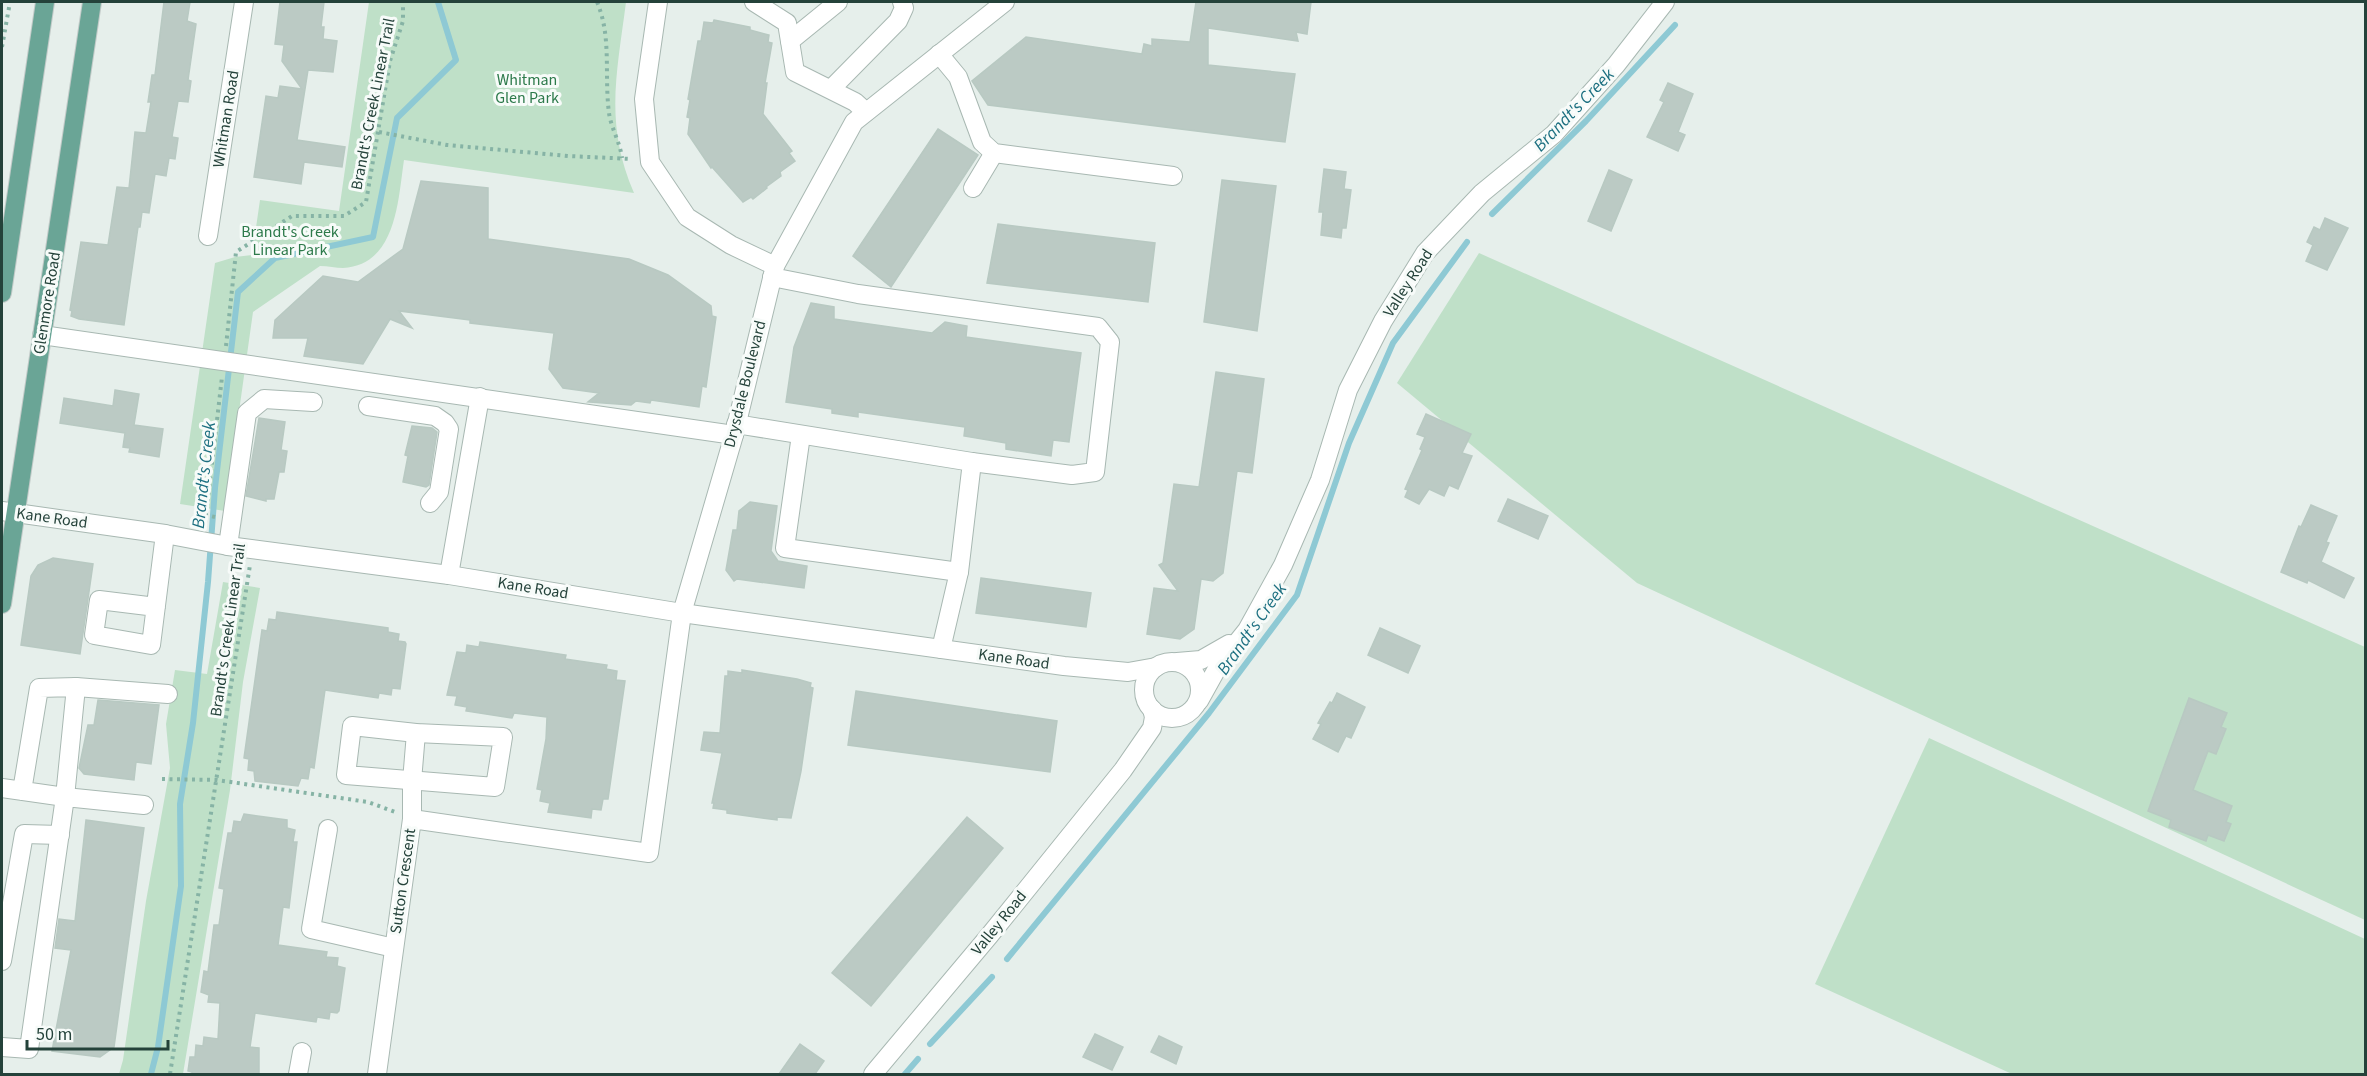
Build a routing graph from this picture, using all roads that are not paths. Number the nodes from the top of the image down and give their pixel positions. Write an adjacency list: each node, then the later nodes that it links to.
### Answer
1 (45, 2): 19 (main road)
2 (92, 2): 20 (main road, Glenmore Road)
3 (244, 2): 17 (street, Whitman Road)
4 (658, 2): 18 (street)
5 (754, 2): 10 (street)
6 (838, 2): 10 (street)
7 (902, 2): 12 (street)
8 (1005, 2): 11 (street, Drysdale Boulevard)
9 (1665, 2): 36 (street, Valley Road)
10 (788, 32): 12 (street)
11 (939, 54): 13 (street, Drysdale Boulevard); 14 (street)
12 (831, 89): 13 (street)
13 (866, 112): 18 (street, Drysdale Boulevard)
14 (994, 153): 15 (street); 16 (street)
15 (1173, 176)
16 (973, 188)
17 (208, 236)
18 (774, 272): 24 (street, Drysdale Boulevard); 26 (street)
19 (2, 293)
20 (42, 334): 21 (street); 28 (main road, Glenmore Road)
21 (480, 397): 24 (street); 32 (street)
22 (313, 402): 30 (street)
23 (368, 406): 27 (street)
24 (735, 429): 25 (street); 35 (street, Drysdale Boulevard)
25 (801, 435): 26 (street); 31 (street)
26 (972, 462): 31 (street)
27 (430, 503)
28 (8, 512): 29 (street, Kane Road); 33 (main road, Glenmore Road)
29 (165, 534): 30 (street, Kane Road); 34 (street)
30 (228, 546): 32 (street, Kane Road)
31 (958, 572): 37 (street)
32 (449, 575): 35 (street, Kane Road)
33 (2, 604)
34 (156, 607)
35 (682, 613): 37 (street, Kane Road); 55 (street, Drysdale Boulevard)
36 (1247, 630): 38 (street, Valley Road); 44 (street, Valley Road)
37 (941, 649): 39 (street, Kane Road)
38 (1175, 662): 40 (street, Valley Road); 44 (street)
39 (1064, 666): 40 (street, Kane Road); 43 (street, Kane Road)
40 (1156, 667): 43 (street, Valley Road)
41 (76, 687): 42 (street); 49 (street); 50 (street)
42 (168, 694)
43 (1150, 706): 44 (street); 46 (street, Valley Road)
44 (1193, 707): 46 (street, Valley Road)
45 (416, 733): 47 (street); 47 (street); 47 (street)
46 (1123, 770): 62 (street, Valley Road)
47 (412, 781): 52 (street)
48 (2, 788): 49 (street)
49 (22, 791): 50 (street)
50 (65, 797): 51 (street); 54 (street)
51 (144, 805)
52 (412, 819): 55 (street, Sutton Crescent); 56 (street, Sutton Crescent)
53 (328, 828): 56 (street)
54 (60, 835): 57 (street); 58 (street)
55 (649, 853)
56 (394, 948): 61 (street, Sutton Crescent)
57 (2, 962)
58 (2, 1047)
59 (302, 1052): 60 (street)
60 (298, 1074)
61 (377, 1074)
62 (873, 1074)

